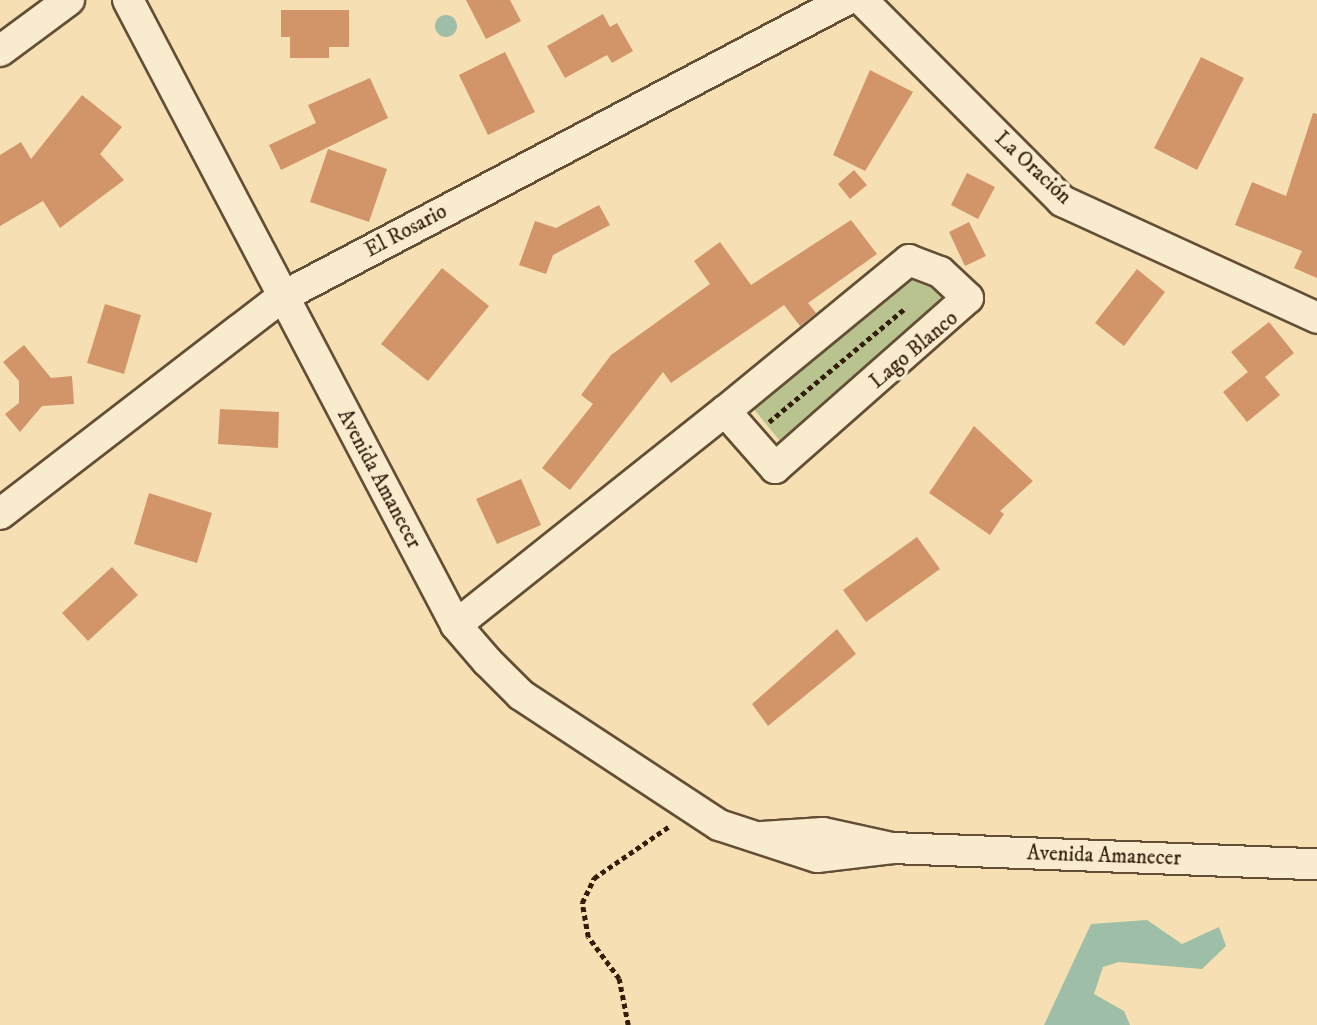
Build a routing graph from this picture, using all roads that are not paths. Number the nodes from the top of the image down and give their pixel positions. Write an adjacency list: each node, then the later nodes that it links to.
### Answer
1 (69, 0): 5 (street)
2 (128, 0): 6 (street, Avenida Amanecer)
3 (846, 0): 6 (street, El Rosario)
4 (862, 0): 7 (street, La Oración)
5 (0, 51)
6 (282, 297): 9 (street, El Rosario); 10 (street, Avenida Amanecer)
7 (1317, 318)
8 (725, 411): 8 (street, Lago Blanco); 10 (street, Lago Blanco)
9 (0, 514)
10 (456, 625): 11 (street, Avenida Amanecer)
11 (1317, 864)

